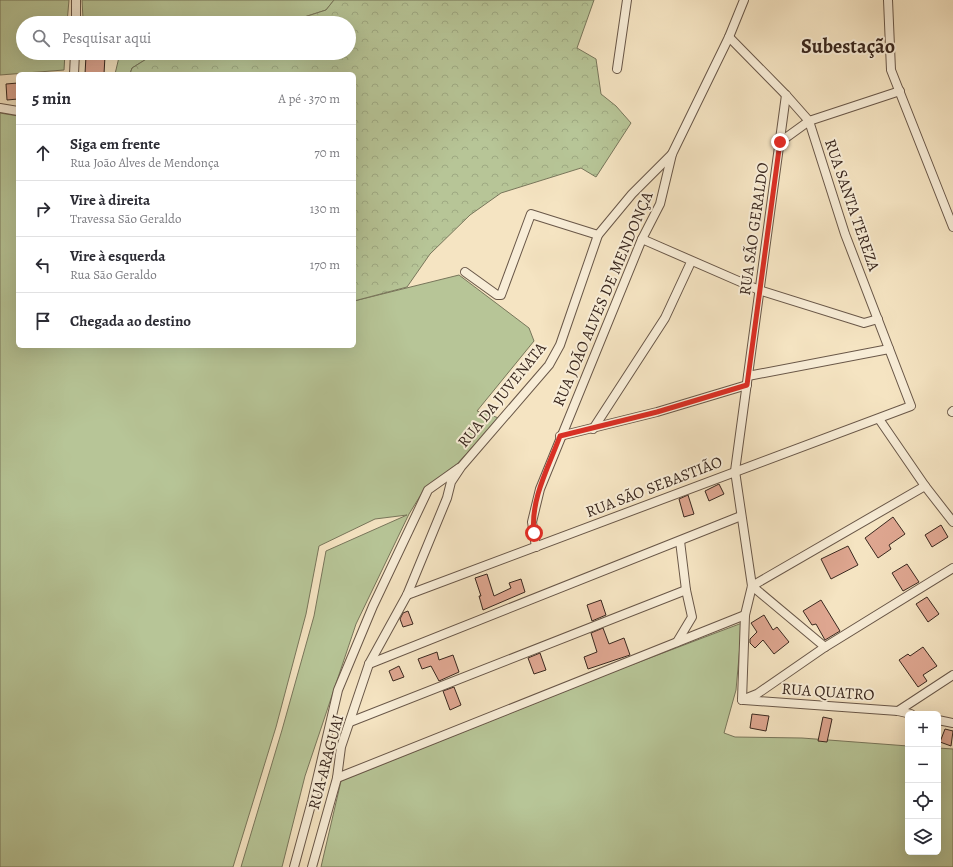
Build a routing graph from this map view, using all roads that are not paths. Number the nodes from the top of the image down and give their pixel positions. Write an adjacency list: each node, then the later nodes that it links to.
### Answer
1 (76, 0): 5 (street)
2 (627, 0): 8 (street)
3 (744, 0): 6 (street, RUA JOÃO ALVES DE MENDONÇA)
4 (888, 0): 10 (street)
5 (76, 16)
6 (729, 37): 11 (street, RUA SANTA TEREZA); 16 (street, RUA JOÃO ALVES DE MENDONÇA)
7 (75, 60): 9 (street)
8 (617, 69)
9 (74, 72)
10 (900, 91): 14 (street); 17 (street)
11 (786, 95): 14 (street, RUA SANTA TEREZA); 15 (street, RUA SÃO GERALDO)
12 (0, 108): 13 (street)
13 (16, 111)
14 (809, 121): 15 (street); 23 (street, RUA SANTA TEREZA)
15 (780, 142): 22 (street, RUA SÃO GERALDO)
16 (672, 154): 18 (street, RUA DA JUVENATA); 19 (street, RUA JOÃO ALVES DE MENDONÇA)
17 (953, 227)
18 (598, 235): 21 (street); 31 (street, RUA DA JUVENATA)
19 (642, 239): 20 (street); 30 (street, RUA JOÃO ALVES DE MENDONÇA)
20 (691, 262): 22 (street); 29 (street)
21 (465, 272)
22 (759, 290): 23 (street); 25 (street, RUA SÃO GERALDO)
23 (878, 319): 24 (street, RUA SANTA TEREZA)
24 (889, 349): 25 (street); 27 (street, RUA SANTA TEREZA)
25 (748, 376): 26 (street, RUA SÃO GERALDO)
26 (747, 385): 29 (street); 32 (street, RUA SÃO GERALDO)
27 (911, 406): 28 (street, RUA SÃO SEBASTIÃO)
28 (879, 419): 32 (street, RUA SÃO SEBASTIÃO); 33 (street)
29 (594, 429): 30 (street)
30 (560, 436): 37 (street, RUA JOÃO ALVES DE MENDONÇA)
31 (461, 467): 41 (street, RUA DA JUVENATA); 54 (street)
32 (735, 471): 34 (street, RUA SÃO GERALDO); 37 (street, RUA SÃO SEBASTIÃO)
33 (925, 486): 35 (street); 39 (street)
34 (741, 516): 36 (street); 39 (street, RUA SÃO GERALDO)
35 (953, 522)
36 (680, 541): 40 (street); 45 (street)
37 (536, 547): 41 (street, RUA SÃO SEBASTIÃO)
38 (953, 568): 44 (street)
39 (752, 586): 42 (street, RUA SÃO GERALDO); 44 (street)
40 (686, 590): 43 (street); 51 (street)
41 (407, 595): 45 (street, RUA DA JUVENATA)
42 (745, 615): 43 (street); 47 (street, RUA SÃO GERALDO)
43 (677, 642): 53 (street)
44 (825, 647): 47 (street)
45 (369, 664): 51 (street, RUA ARAGUAI)
46 (953, 675): 48 (street)
47 (742, 700): 48 (street, RUA QUATRO)
48 (898, 711): 49 (street, RUA QUATRO)
49 (905, 713)
50 (941, 721): 52 (street)
51 (350, 722): 53 (street, RUA ARAGUAI)
52 (953, 723)
53 (337, 778): 55 (street, RUA ARAGUAI)
54 (294, 867)
55 (312, 867)

